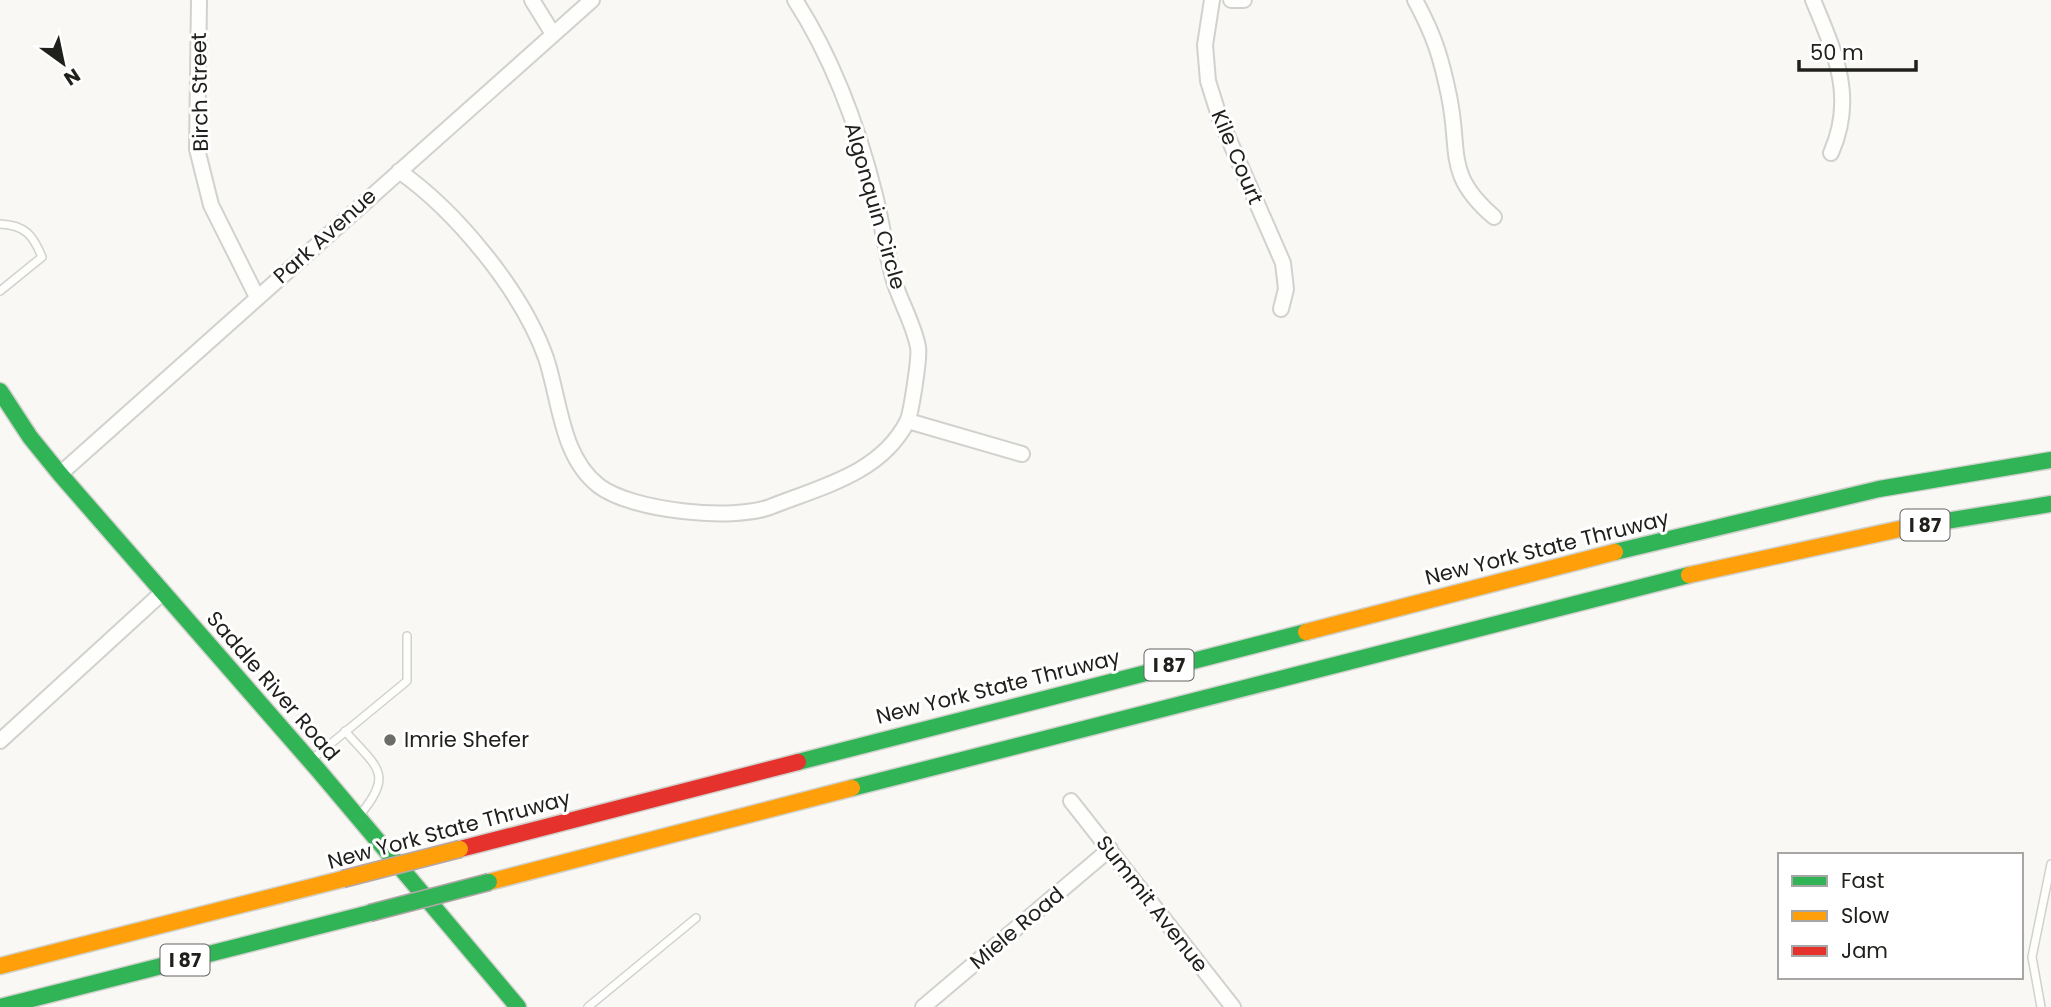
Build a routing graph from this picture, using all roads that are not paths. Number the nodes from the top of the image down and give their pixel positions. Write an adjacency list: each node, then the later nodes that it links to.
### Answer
1 (199, 0): 16 (street, Birch Street)
2 (531, 0): 10 (street)
3 (592, 0): 10 (street, Park Avenue)
4 (795, 0): 19 (street, Algonquin Circle)
5 (1212, 0): 17 (street, Kile Court)
6 (1231, 0): 7 (street)
7 (1244, 0)
8 (1415, 0): 13 (street)
9 (1813, 0): 11 (street)
10 (553, 34): 12 (street, Park Avenue)
11 (1831, 153)
12 (399, 171): 16 (street, Park Avenue); 19 (street, Algonquin Circle)
13 (1494, 217)
14 (0, 224): 15 (lane)
15 (0, 291)
16 (257, 297): 22 (street, Park Avenue)
17 (1281, 309)
18 (0, 391): 22 (main road, Saddle River Road)
19 (908, 421): 20 (street)
20 (1022, 454)
21 (2051, 460): 34 (main road, New York State Thruway / I 87, bridge)
22 (60, 474): 24 (main road, Saddle River Road)
23 (2051, 504): 35 (main road, I 87, bridge)
24 (163, 592): 27 (street); 28 (main road, Saddle River Road)
25 (407, 636): 26 (lane)
26 (345, 731): 28 (lane); 30 (lane)
27 (0, 741)
28 (310, 760): 30 (main road, Saddle River Road)
29 (1071, 801): 31 (street, Summit Avenue)
30 (358, 817): 36 (main road, Saddle River Road)
31 (1110, 849): 38 (street, Miele Road); 39 (street, Summit Avenue)
32 (2051, 864): 40 (lane)
33 (696, 918): 37 (lane)
34 (0, 966)
35 (0, 1007)
36 (518, 1007)
37 (588, 1007)
38 (923, 1007)
39 (1233, 1007)
40 (2042, 1007)

